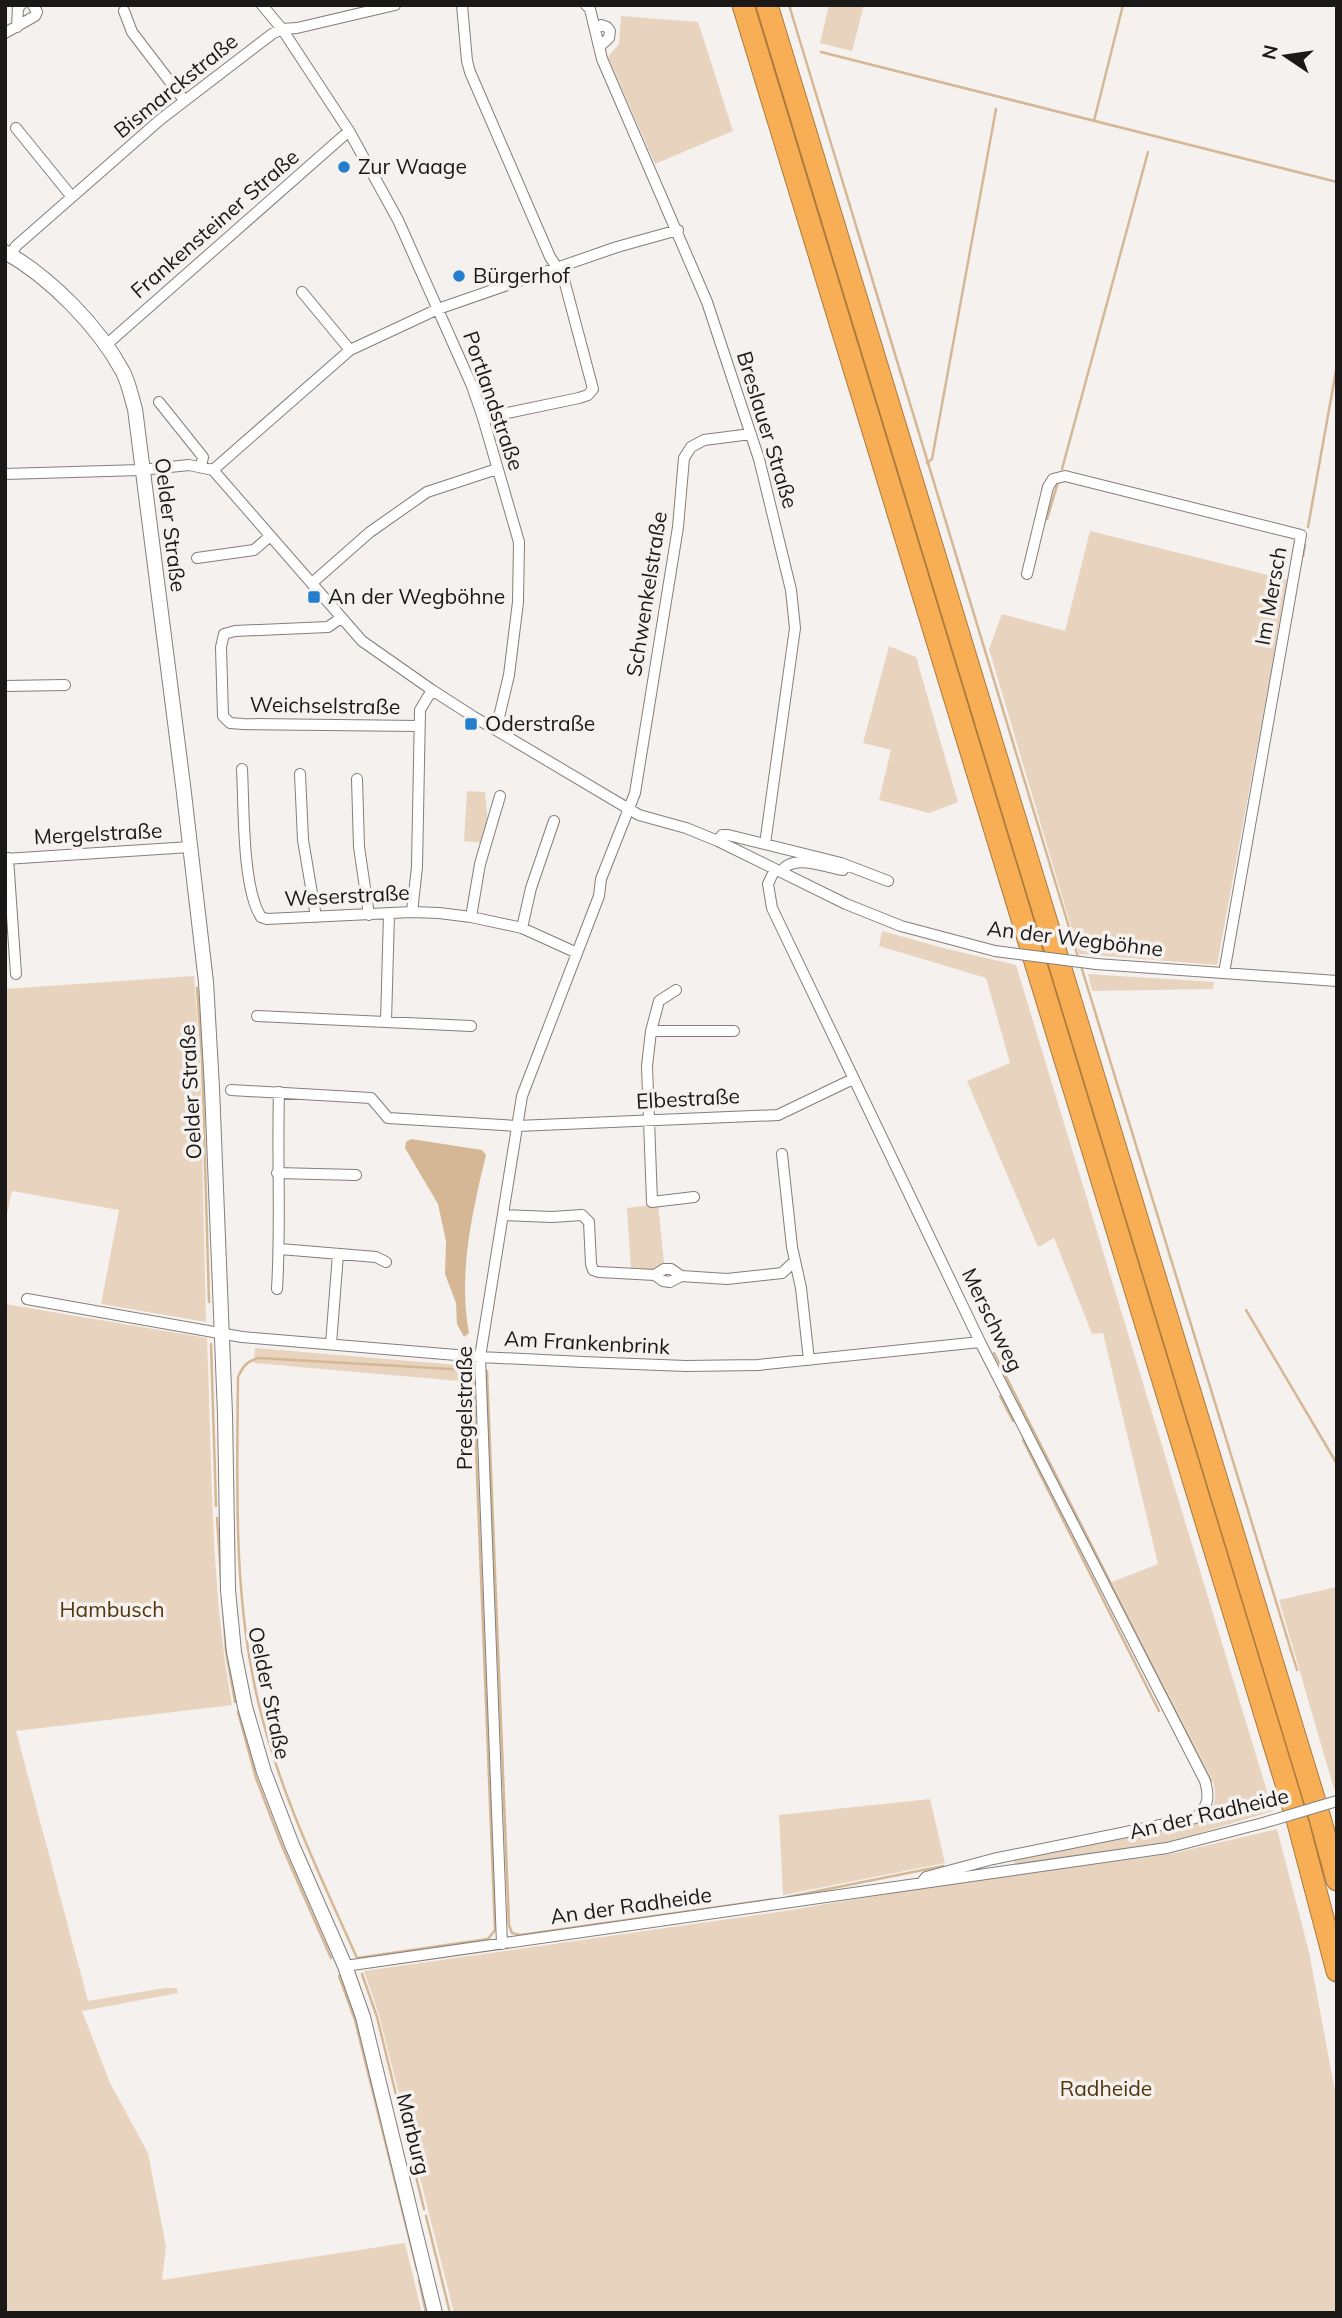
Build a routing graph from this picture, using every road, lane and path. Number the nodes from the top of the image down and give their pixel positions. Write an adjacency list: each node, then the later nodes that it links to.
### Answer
1 (21, 5): 10 (street)
2 (33, 5): 10 (street)
3 (262, 5): 11 (street, Portlandstraße)
4 (395, 5): 11 (street, Bismarckstraße)
5 (462, 5): 19 (street)
6 (586, 5): 17 (street, Breslauer Straße)
7 (743, 5): 99 (highway)
8 (767, 5): 95 (highway)
9 (124, 10): 13 (street)
10 (17, 27): 12 (street)
11 (282, 29): 13 (street, Bismarckstraße); 15 (street, Portlandstraße)
12 (5, 33)
13 (184, 100): 16 (street, Bismarckstraße)
14 (16, 128): 16 (street)
15 (349, 131): 21 (street, Portlandstraße); 22 (street, Frankensteiner Straße)
16 (72, 197): 18 (street, Bismarckstraße)
17 (678, 230): 19 (street); 26 (street, Breslauer Straße)
18 (8, 253): 22 (street, Oelder Straße)
19 (557, 267): 21 (street); 25 (street)
20 (302, 292): 23 (street)
21 (439, 309): 23 (street); 25 (street, Portlandstraße)
22 (106, 345): 29 (street, Oelder Straße)
23 (349, 350): 27 (street)
24 (159, 402): 27 (street, An der Wegböhne)
25 (483, 418): 28 (street, Portlandstraße)
26 (751, 434): 45 (street, Schwenkelstraße); 48 (street, Breslauer Straße)
27 (207, 468): 29 (street); 31 (street, An der Wegböhne)
28 (497, 469): 34 (street); 40 (street, Portlandstraße)
29 (141, 470): 30 (street); 49 (street, Oelder Straße)
30 (5, 474)
31 (269, 537): 32 (street); 34 (street, An der Wegböhne)
32 (197, 558)
33 (1027, 574): 61 (street, Im Mersch)
34 (312, 583): 35 (street, An der Wegböhne)
35 (341, 618): 38 (street, An der Wegböhne); 39 (street, Weichselstraße)
36 (65, 685): 37 (street)
37 (5, 686)
38 (432, 691): 39 (street); 40 (street, An der Wegböhne)
39 (419, 726): 54 (street)
40 (493, 728): 45 (street, An der Wegböhne)
41 (242, 769): 58 (street, Weserstraße)
42 (300, 774): 58 (street)
43 (357, 779): 56 (street)
44 (500, 796): 57 (street)
45 (628, 810): 47 (street, An der Wegböhne); 60 (street, Pregelstraße)
46 (554, 821): 59 (street)
47 (718, 841): 48 (street, An der Wegböhne); 51 (street, An der Wegböhne)
48 (765, 844): 52 (street, An der Wegböhne)
49 (190, 847): 50 (street, Mergelstraße); 88 (street, Oelder Straße)
50 (6, 858): 62 (street, Mergelstraße)
51 (778, 871): 52 (street, An der Wegböhne); 61 (street, An der Wegböhne, bridge); 70 (street, Merschweg)
52 (862, 872): 53 (street, An der Wegböhne)
53 (888, 881)
54 (412, 912): 55 (street, Weserstraße); 57 (street, Weserstraße)
55 (390, 914): 56 (street, Weserstraße); 66 (street)
56 (369, 915): 58 (street, Weserstraße)
57 (471, 917): 59 (street, Weserstraße)
58 (316, 918)
59 (522, 928): 60 (street, Weserstraße)
60 (578, 953): 74 (street, Pregelstraße)
61 (1224, 973): 63 (street, An der Wegböhne)
62 (16, 974)
63 (1337, 981)
64 (676, 990): 68 (street)
65 (257, 1016): 66 (street)
66 (386, 1022): 67 (street)
67 (471, 1026)
68 (651, 1031): 69 (street); 73 (street)
69 (734, 1031)
70 (853, 1079): 73 (street, Elbestraße); 89 (street, Merschweg)
71 (231, 1090): 72 (street, Elbestraße)
72 (279, 1092): 74 (street, Elbestraße); 76 (street)
73 (649, 1120): 74 (street, Elbestraße); 78 (street)
74 (517, 1126): 79 (street, Pregelstraße)
75 (782, 1154): 82 (street)
76 (277, 1173): 77 (street); 80 (street)
77 (356, 1175)
78 (694, 1197)
79 (503, 1215): 84 (street); 91 (street, Pregelstraße)
80 (280, 1249): 81 (street); 86 (street)
81 (338, 1254): 83 (street); 90 (street)
82 (795, 1261): 84 (street); 85 (street)
83 (386, 1262)
84 (782, 1273): 85 (street)
85 (801, 1288): 92 (street)
86 (277, 1289)
87 (27, 1299): 88 (street, Am Frankenbrink)
88 (222, 1333): 90 (street, Am Frankenbrink); 98 (street, Oelder Straße)
89 (980, 1342): 92 (street, Am Frankenbrink); 93 (street, Merschweg)
90 (331, 1344): 91 (street, Am Frankenbrink)
91 (481, 1357): 92 (street, Am Frankenbrink); 97 (street, Pregelstraße)
92 (809, 1360)
93 (1205, 1782): 96 (street, An der Radheide)
94 (1337, 1801): 96 (street, An der Radheide, bridge)
95 (1337, 1880)
96 (922, 1882): 97 (street, An der Radheide)
97 (502, 1944): 98 (street, An der Radheide)
98 (345, 1966): 100 (street, Marburg)
99 (1337, 1971)
100 (435, 2313)

